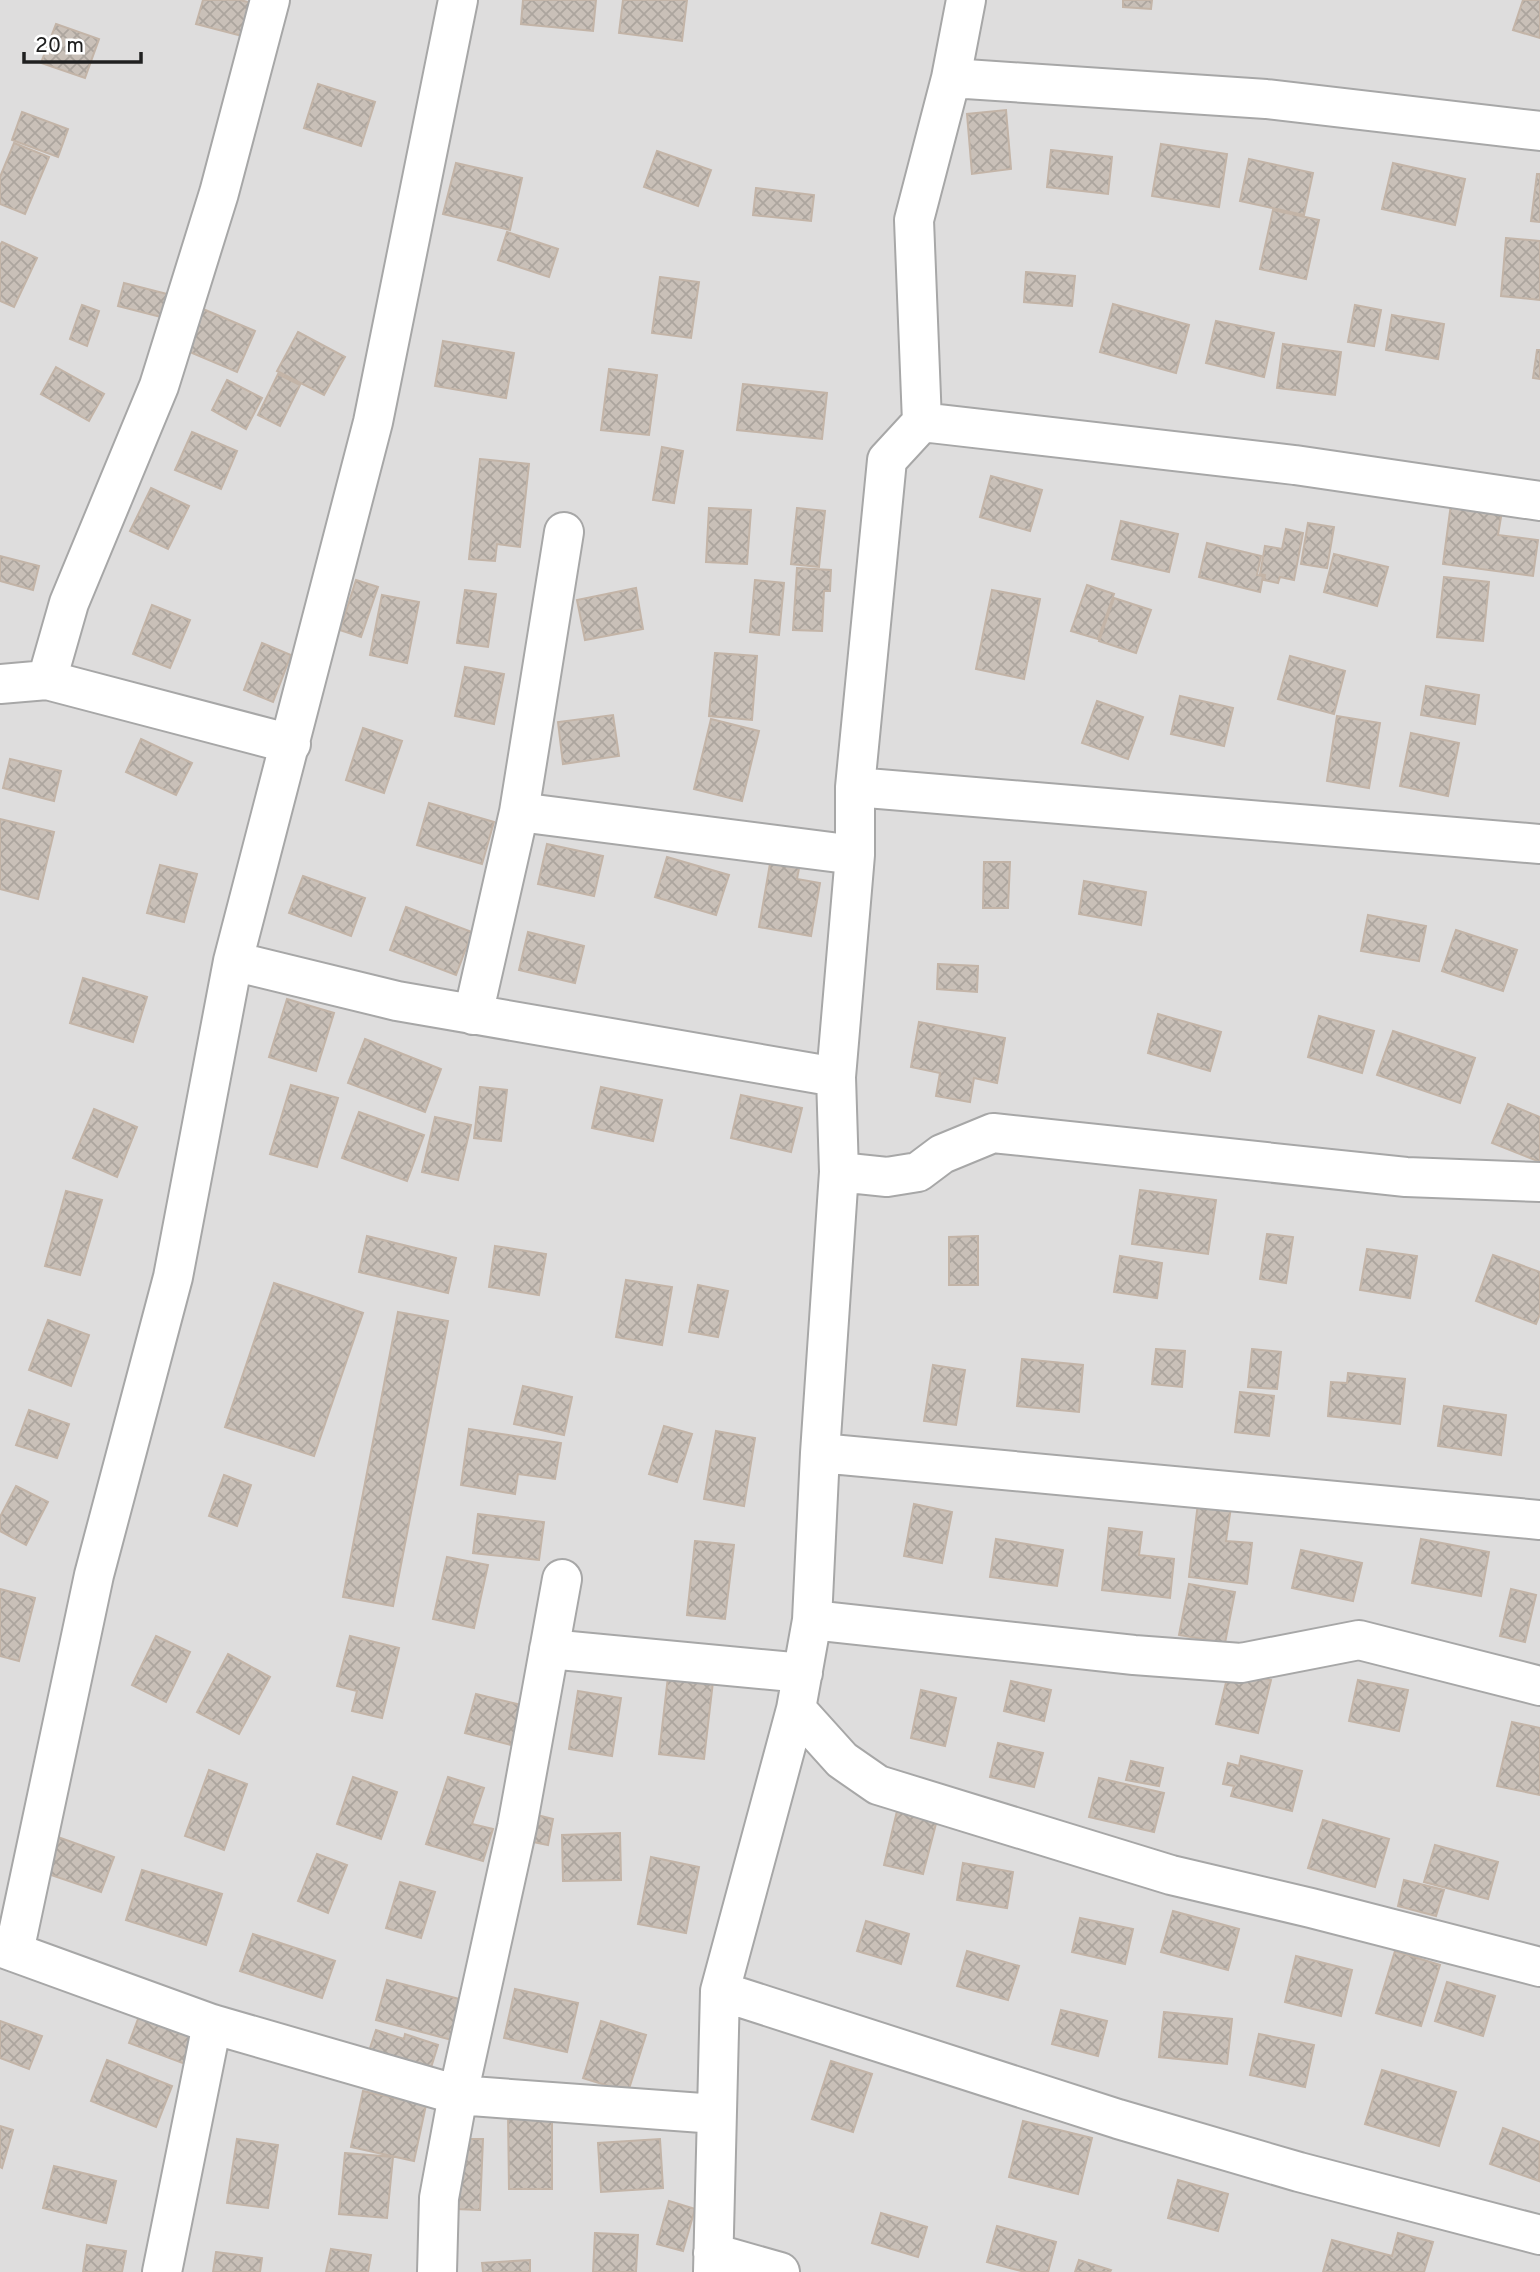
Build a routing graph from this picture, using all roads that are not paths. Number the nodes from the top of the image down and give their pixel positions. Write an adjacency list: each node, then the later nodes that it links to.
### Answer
1 (270, 0): 9 (street)
2 (458, 0): 11 (street)
3 (966, 0): 4 (street)
4 (951, 78): 5 (street); 6 (street)
5 (1540, 131)
6 (922, 422): 7 (street); 12 (street)
7 (1540, 501)
8 (564, 532): 13 (street)
9 (47, 680): 10 (street); 11 (street)
10 (2, 690)
11 (291, 744): 16 (street)
12 (855, 787): 14 (street); 15 (street)
13 (519, 812): 15 (street); 17 (street)
14 (1540, 844)
15 (855, 855): 18 (street)
16 (233, 961): 17 (street); 28 (street)
17 (473, 1016): 18 (street)
18 (836, 1077): 19 (street)
19 (839, 1172): 20 (street); 21 (street)
20 (1540, 1182)
21 (820, 1453): 22 (street); 24 (street)
22 (1540, 1520)
23 (562, 1579): 25 (street)
24 (811, 1620): 26 (street); 27 (street)
25 (549, 1649): 27 (street); 32 (street)
26 (1540, 1686)
27 (799, 1691): 29 (street); 30 (street)
28 (7, 1950): 31 (street)
29 (1540, 1967)
30 (720, 1991): 33 (street); 34 (street)
31 (212, 2024): 32 (street); 36 (street)
32 (458, 2095): 33 (street); 37 (street)
33 (716, 2114): 35 (street)
34 (1540, 2235)
35 (713, 2262): 38 (street)
36 (162, 2272)
37 (436, 2272)
38 (780, 2272)

